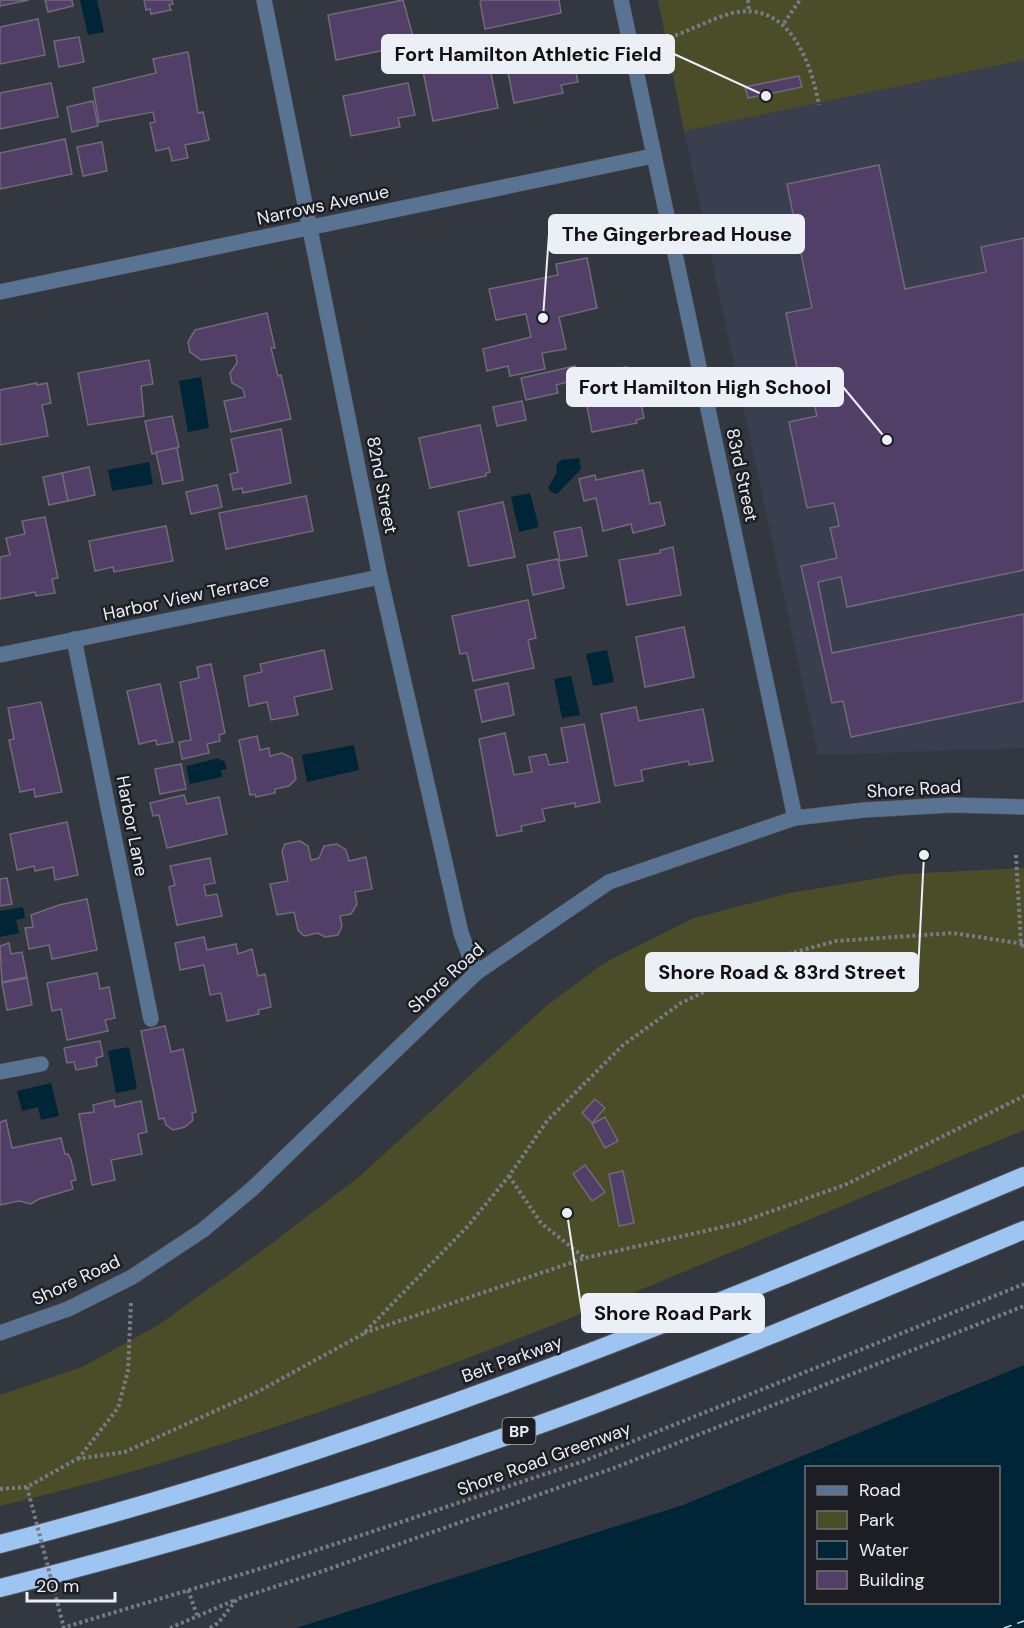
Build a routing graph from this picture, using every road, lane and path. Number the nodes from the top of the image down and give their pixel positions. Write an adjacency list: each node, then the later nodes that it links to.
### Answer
1 (264, 0): 10 (street, 82nd Street)
2 (621, 0): 9 (street, 83rd Street)
3 (748, 0): 5 (path)
4 (800, 0): 6 (path)
5 (749, 12): 6 (path); 7 (path)
6 (784, 23): 8 (path)
7 (658, 41)
8 (819, 105)
9 (653, 156): 10 (street, Narrows Avenue); 16 (street, 83rd Street)
10 (311, 227): 11 (street, Narrows Avenue); 12 (street, 82nd Street)
11 (0, 292)
12 (380, 578): 13 (street, Harbor View Terrace); 19 (street, 82nd Street)
13 (74, 639): 14 (street, Harbor View Terrace); 20 (street, Harbor Lane)
14 (0, 655)
15 (1024, 807): 16 (street, Shore Road)
16 (795, 818): 19 (street, Shore Road)
17 (1017, 855): 18 (path)
18 (1023, 945): 24 (path)
19 (476, 973): 28 (street, Shore Road)
20 (151, 1019)
21 (41, 1064): 22 (street)
22 (0, 1072)
23 (1024, 1096): 27 (path)
24 (509, 1176): 27 (path); 32 (path)
25 (1024, 1176): 36 (highway, Belt Parkway)
26 (1024, 1230): 37 (highway, BP)
27 (585, 1258): 32 (path)
28 (132, 1277): 31 (street, Shore Road); 33 (path)
29 (1024, 1284): 38 (path, Shore Road Greenway)
30 (1024, 1306): 39 (path)
31 (0, 1333)
32 (363, 1334): 33 (path)
33 (77, 1459): 34 (path)
34 (27, 1486): 35 (path); 41 (path, bridge)
35 (0, 1489)
36 (0, 1544)
37 (0, 1588)
38 (188, 1590): 40 (path); 41 (path, Shore Road Greenway)
39 (237, 1599): 40 (path); 43 (path)
40 (197, 1616): 42 (path)
41 (63, 1628)
42 (170, 1628)
43 (210, 1628)

